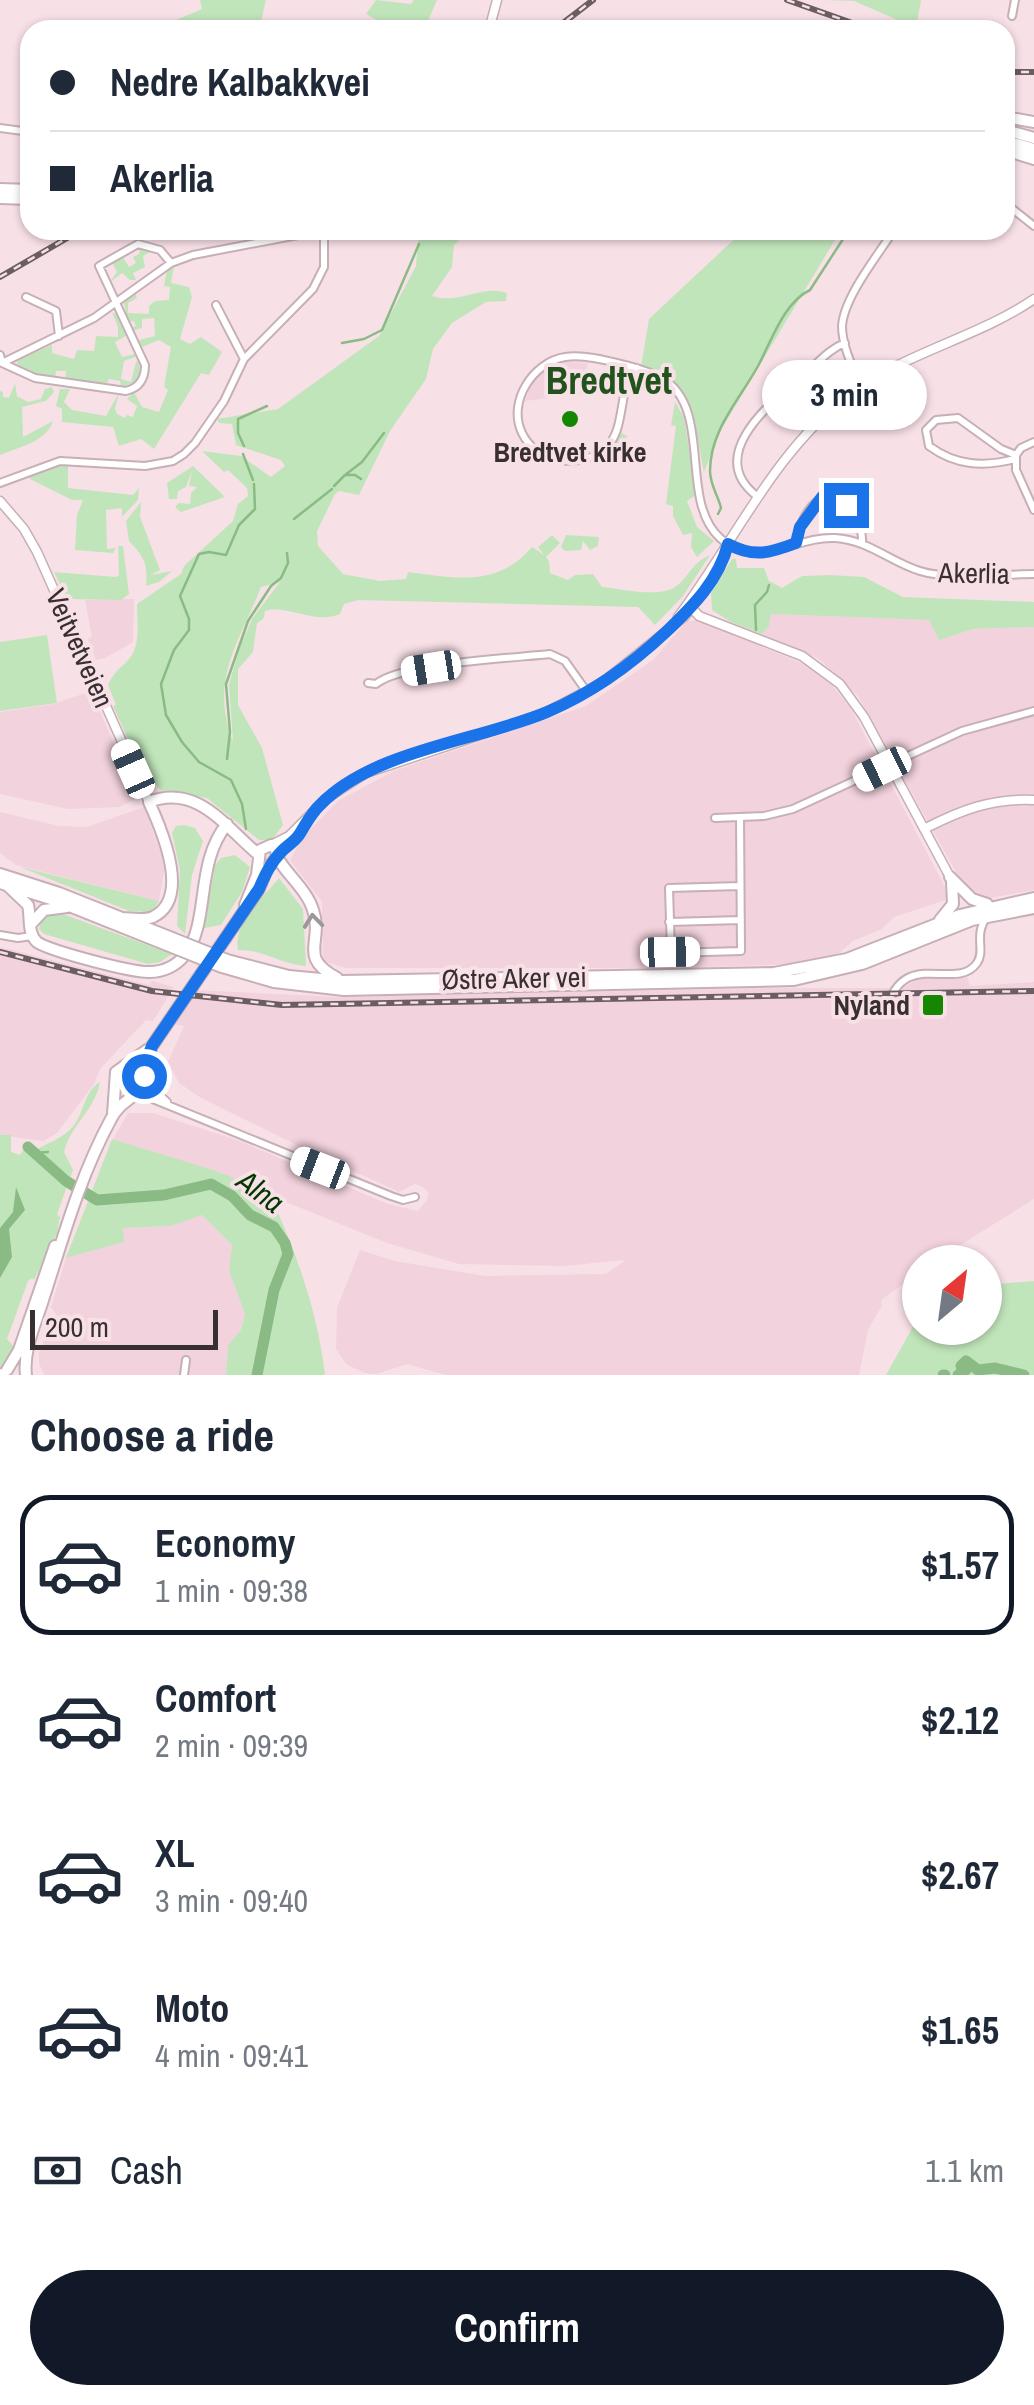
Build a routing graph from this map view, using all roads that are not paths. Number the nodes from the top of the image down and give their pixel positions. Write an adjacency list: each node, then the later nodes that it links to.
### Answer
1 (1015, 0): 2 (street)
2 (1012, 16)
3 (268, 240): 6 (street)
4 (324, 240): 13 (street)
5 (888, 240): 12 (street)
6 (171, 263): 9 (street); 9 (street)
7 (26, 297): 11 (street)
8 (1034, 299): 16 (main road)
9 (117, 304): 11 (street); 14 (street)
10 (216, 304): 13 (street)
11 (59, 336): 14 (street)
12 (844, 343): 16 (street); 20 (street)
13 (244, 360): 19 (street)
14 (1, 361)
15 (637, 368): 15 (street); 25 (street)
16 (861, 386): 20 (main road)
17 (1034, 442): 18 (street)
18 (1016, 457): 18 (street); 22 (street)
19 (0, 483)
20 (759, 498): 25 (main road)
21 (0, 501): 33 (main road, Veitvetveien)
22 (1034, 510)
23 (862, 542): 24 (street, Akerlia); 24 (street); 26 (street, Akerlia)
24 (796, 543): 25 (street, Akerlia)
25 (728, 544): 27 (main road)
26 (1034, 574)
27 (692, 605): 29 (main road); 31 (main road)
28 (368, 683): 29 (street)
29 (587, 692): 38 (main road)
30 (1034, 711): 31 (street)
31 (890, 765): 34 (street); 37 (main road)
32 (1034, 800): 37 (main road)
33 (151, 806): 36 (highway); 47 (highway)
34 (740, 817): 35 (street); 42 (street)
35 (716, 818)
36 (232, 829): 38 (highway); 52 (highway)
37 (924, 829): 40 (main road)
38 (268, 854): 57 (highway, one-way to 38); 59 (highway)
39 (0, 874): 47 (highway, Østre Aker vei)
40 (950, 877): 46 (highway); 50 (highway)
41 (4, 884): 44 (highway, Østre Aker vei); 52 (highway)
42 (740, 886): 48 (street); 49 (street)
43 (1034, 898): 46 (highway, Østre Aker vei)
44 (71, 906): 52 (highway); 55 (highway, Østre Aker vei)
45 (1034, 908): 46 (highway, Østre Aker vei)
46 (991, 911): 50 (highway, Østre Aker vei); 51 (highway, Østre Aker vei); 54 (street)
47 (121, 918): 55 (highway, Østre Aker vei)
48 (741, 920): 49 (street); 49 (street)
49 (670, 922)
50 (938, 922): 57 (highway, Østre Aker vei)
51 (962, 923): 54 (street); 56 (highway, Østre Aker vei)
52 (31, 930): 53 (street)
53 (0, 935)
54 (978, 938): 58 (street)
55 (170, 942): 56 (highway, Østre Aker vei, bridge)
56 (225, 963): 57 (highway, Østre Aker vei)
57 (342, 981)
58 (886, 1012)
59 (152, 1046): 60 (highway); 61 (highway)
60 (128, 1064): 61 (highway); 62 (highway)
61 (143, 1076): 63 (highway); 64 (street)
62 (116, 1090): 63 (highway); 65 (highway)
63 (134, 1094): 64 (street); 65 (highway)
64 (168, 1103): 66 (street)
65 (113, 1114): 67 (highway)
66 (415, 1197)
67 (63, 1232): 69 (highway); 70 (highway)
68 (186, 1360): 71 (street)
69 (3, 1373): 70 (highway)
70 (26, 1375)
71 (184, 1375)

